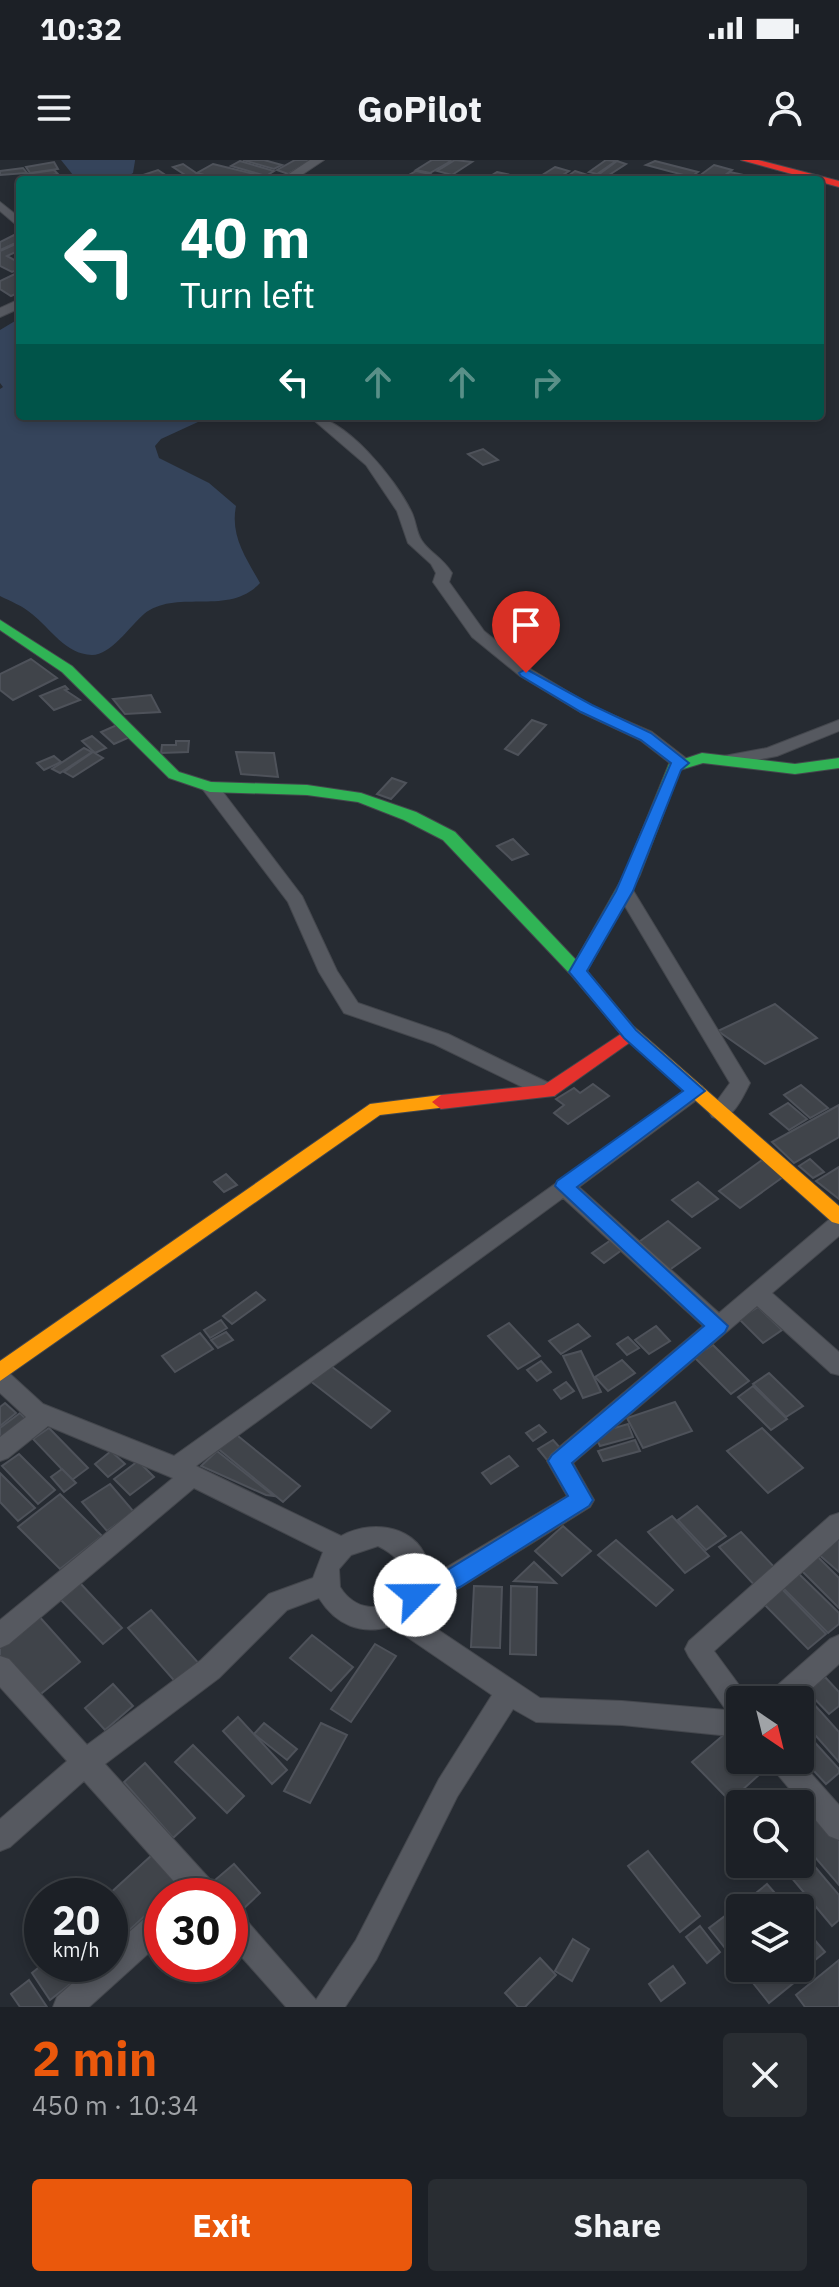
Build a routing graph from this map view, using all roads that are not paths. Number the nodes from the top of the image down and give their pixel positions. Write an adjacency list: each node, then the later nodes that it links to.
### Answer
1 (318, 160): 5 (street)
2 (746, 160): 6 (main road)
3 (788, 160): 4 (main road)
4 (839, 173)
5 (292, 176)
6 (808, 176)
7 (0, 205): 8 (street)
8 (16, 220)
9 (321, 420): 13 (street)
10 (0, 624): 15 (main road)
11 (839, 725): 12 (street)
12 (730, 760): 13 (main road); 14 (main road)
13 (681, 763): 16 (main road)
14 (839, 763)
15 (210, 787): 17 (main road); 19 (street)
16 (625, 891): 17 (main road); 21 (street)
17 (578, 972): 18 (main road)
18 (630, 1034): 19 (main road); 20 (main road)
19 (548, 1091): 28 (main road)
20 (695, 1091): 21 (main road); 22 (street)
21 (719, 1112): 23 (main road)
22 (564, 1186): 26 (street); 32 (street)
23 (839, 1217)
24 (839, 1224): 25 (street)
25 (757, 1293): 26 (street); 27 (street)
26 (718, 1326): 36 (street)
27 (839, 1366)
28 (0, 1372)
29 (0, 1379): 30 (street)
30 (45, 1415): 31 (street); 32 (street)
31 (0, 1451)
32 (184, 1472): 34 (street); 38 (street)
33 (839, 1524): 42 (street)
34 (340, 1548): 35 (street); 36 (street)
35 (327, 1584): 37 (street); 45 (street)
36 (415, 1595): 37 (street)
37 (394, 1614): 43 (street)
38 (0, 1636)
39 (839, 1647): 41 (street)
40 (0, 1668): 45 (street)
41 (796, 1686)
42 (726, 1688)
43 (509, 1692): 44 (street); 54 (street)
44 (726, 1723)
45 (85, 1763): 48 (street); 49 (street)
46 (794, 1774): 47 (street)
47 (839, 1826)
48 (0, 1837)
49 (184, 1878)
50 (144, 1938): 52 (street)
51 (248, 1943): 53 (street)
52 (67, 2007)
53 (305, 2007)
54 (328, 2007)

